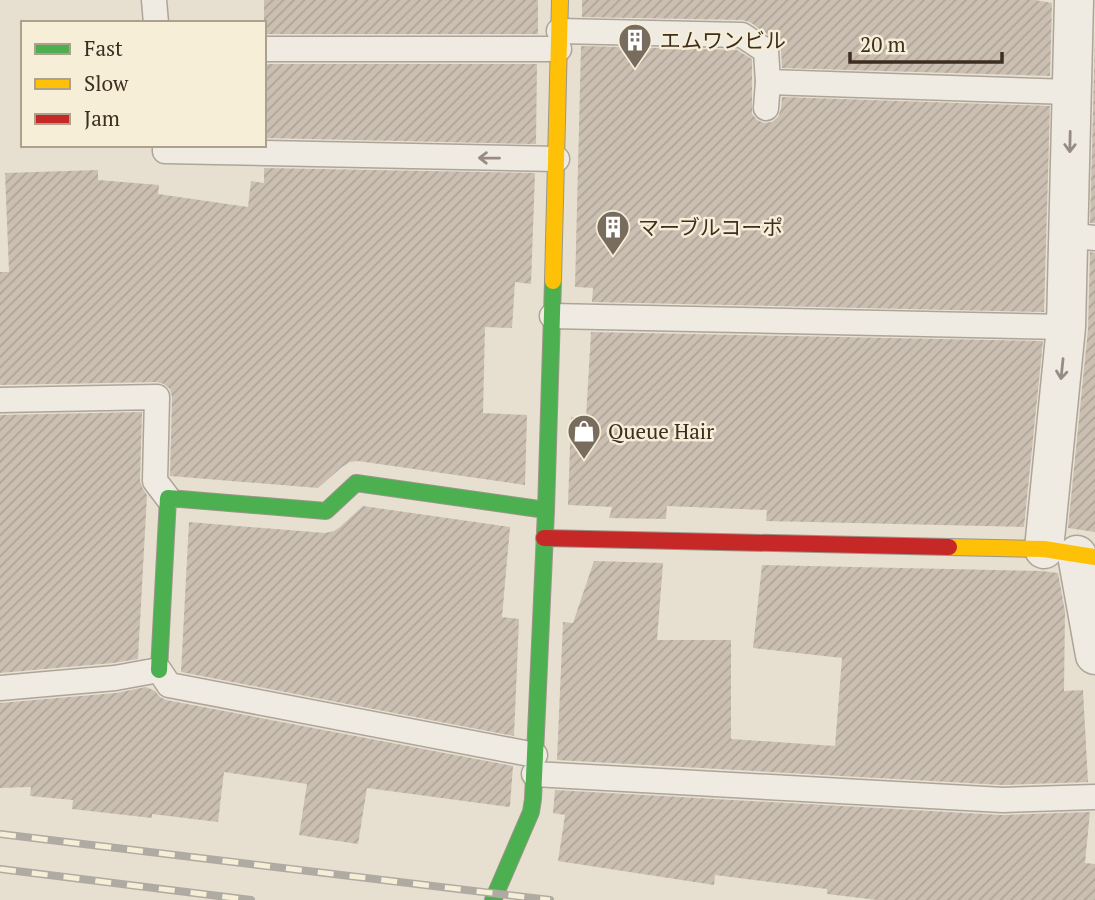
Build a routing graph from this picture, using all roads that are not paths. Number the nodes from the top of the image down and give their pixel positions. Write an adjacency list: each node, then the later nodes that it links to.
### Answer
1 (155, 0): 4 (lane)
2 (560, 0): 5 (street)
3 (1074, 0): 8 (street)
4 (156, 21)
5 (559, 40): 6 (lane); 7 (lane); 11 (street)
6 (266, 49)
7 (768, 82): 8 (lane); 9 (lane)
8 (1071, 92): 12 (street, one-way to 12)
9 (766, 108)
10 (165, 147): 11 (lane, one-way to 10)
11 (557, 159): 13 (street)
12 (1082, 237): 14 (street)
13 (552, 316): 14 (lane); 17 (street)
14 (1066, 327): 19 (street, one-way to 19)
15 (0, 400): 16 (lane)
16 (168, 498): 17 (street); 21 (street)
17 (546, 510): 18 (street)
18 (544, 538): 19 (street); 23 (street)
19 (1072, 554): 20 (street)
20 (1095, 655)
21 (159, 670): 22 (lane); 23 (lane)
22 (0, 688)
23 (535, 764): 24 (lane); 25 (street)
24 (1095, 797)
25 (493, 900)

